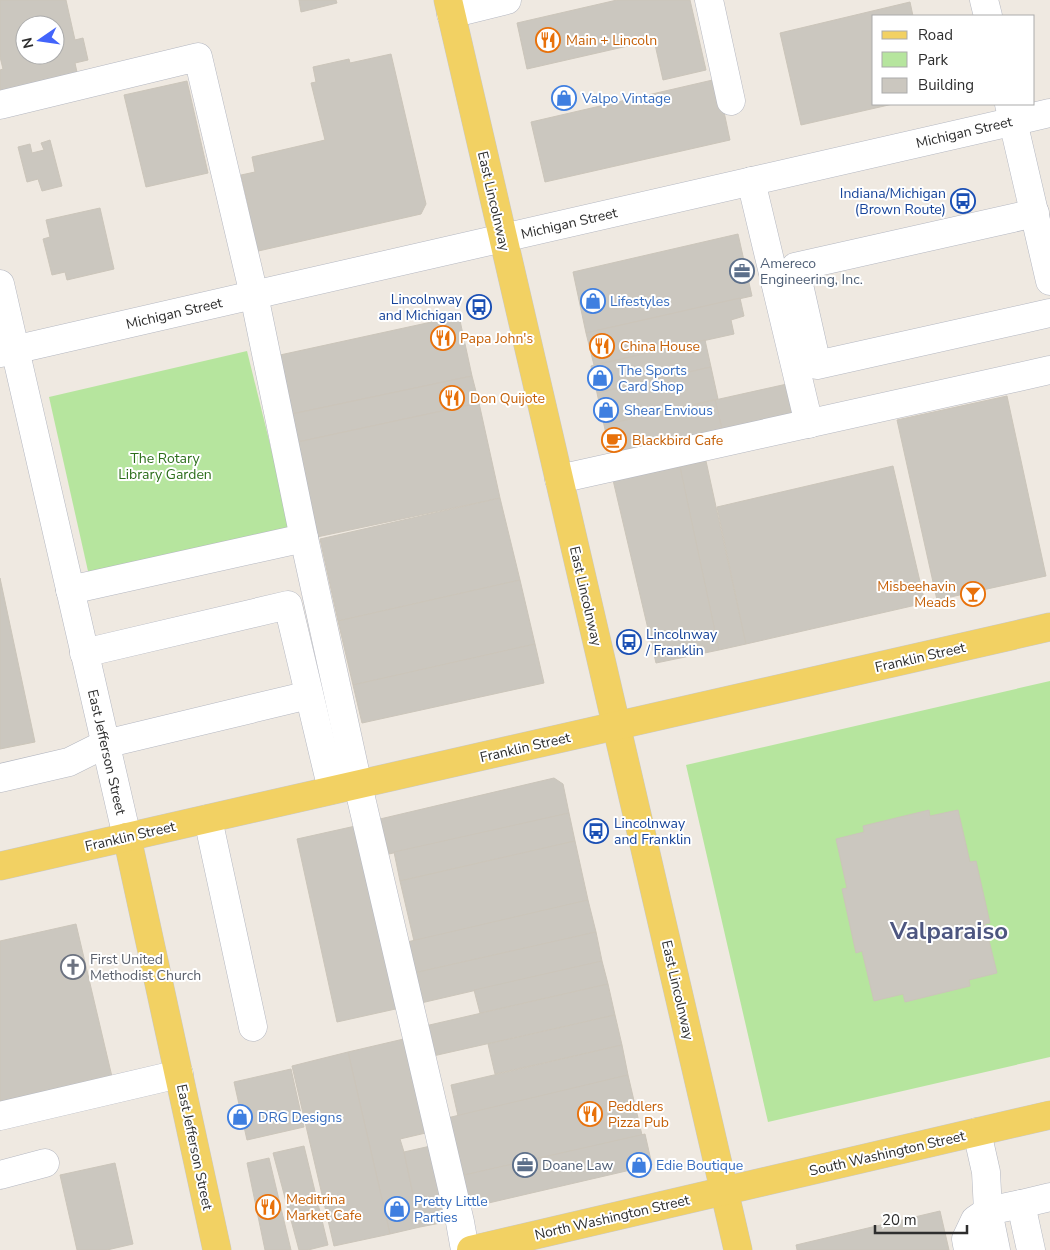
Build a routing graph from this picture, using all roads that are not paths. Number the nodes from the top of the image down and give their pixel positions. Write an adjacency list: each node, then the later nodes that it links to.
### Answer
1 (507, 0): 4 (street)
2 (709, 0): 6 (street)
3 (984, 0): 5 (street)
4 (449, 7): 12 (main road, East Lincolnway)
5 (988, 15)
6 (731, 101)
7 (0, 105): 15 (street)
8 (1011, 112): 9 (street, Michigan Street); 10 (street, Michigan Street); 11 (street)
9 (1050, 113)
10 (751, 181): 12 (street, Michigan Street); 19 (street)
11 (1035, 213): 13 (street); 16 (street)
12 (503, 238): 15 (street, Michigan Street); 20 (main road, East Lincolnway)
13 (1050, 280)
14 (0, 284): 17 (street, East Jefferson Street)
15 (254, 295): 17 (street, Michigan Street); 21 (street)
16 (1050, 312)
17 (7, 351): 22 (street, East Jefferson Street)
18 (1050, 370): 19 (street)
19 (809, 424): 20 (street)
20 (559, 479): 26 (main road, East Lincolnway)
21 (304, 538): 22 (street); 29 (street)
22 (70, 590): 24 (street, East Jefferson Street)
23 (1050, 627): 26 (main road, Franklin Street)
24 (84, 653): 25 (street); 27 (street, East Jefferson Street)
25 (309, 696): 27 (street); 30 (street)
26 (616, 726): 29 (main road, Franklin Street); 41 (main road, East Lincolnway)
27 (105, 744): 28 (street); 32 (street, East Jefferson Street)
28 (0, 778)
29 (358, 785): 30 (main road, Franklin Street); 45 (street)
30 (332, 790): 31 (main road, Franklin Street)
31 (208, 819): 32 (main road, Franklin Street); 34 (street)
32 (127, 837): 33 (main road, Franklin Street); 35 (main road, East Jefferson Street)
33 (0, 866)
34 (253, 1027)
35 (179, 1074): 37 (street); 44 (main road, East Jefferson Street)
36 (1050, 1115): 38 (main road, South Washington Street)
37 (0, 1116)
38 (978, 1132): 41 (main road, South Washington Street); 43 (street)
39 (45, 1164): 40 (street)
40 (0, 1175)
41 (724, 1191): 46 (main road, North Washington Street); 47 (main road, East Lincolnway)
42 (1050, 1197): 43 (street)
43 (996, 1210): 48 (street); 49 (street); 50 (street); 51 (street); 52 (street)
44 (217, 1250)
45 (465, 1250)
46 (471, 1250)
47 (738, 1250)
48 (968, 1250)
49 (982, 1250)
50 (996, 1250)
51 (1010, 1250)
52 (1031, 1250)

